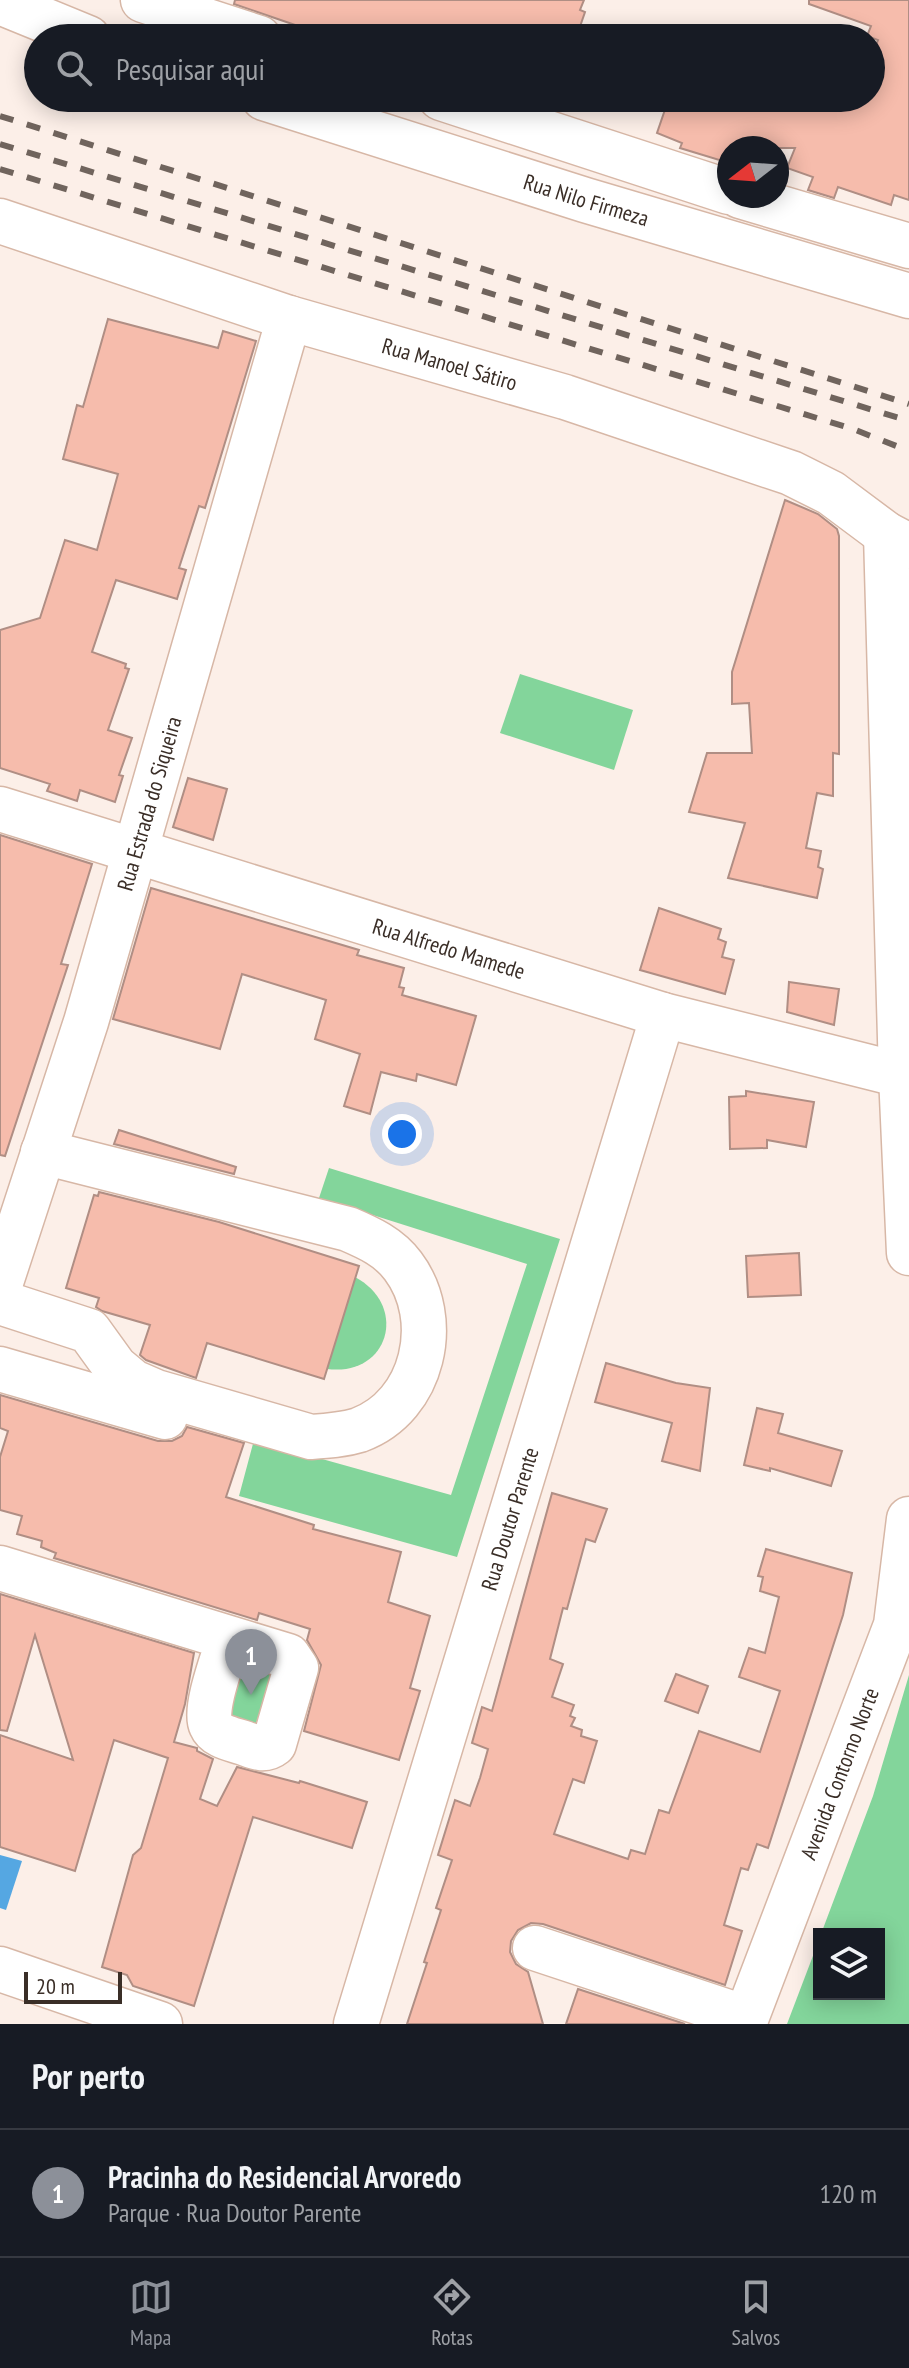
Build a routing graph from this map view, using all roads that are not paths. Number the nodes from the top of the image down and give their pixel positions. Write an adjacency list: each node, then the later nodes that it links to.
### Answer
1 (143, 0): 4 (street)
2 (12, 3): 3 (street)
3 (58, 24)
4 (216, 24)
5 (308, 112): 11 (street, Rua Nilo Firmeza)
6 (484, 112): 7 (street)
7 (717, 188)
8 (781, 208): 10 (street)
9 (0, 221): 12 (street, Rua Manoel Sátiro)
10 (909, 246)
11 (909, 296)
12 (289, 318): 13 (street, Rua Manoel Sátiro); 15 (street, Rua Estrada do Siqueira)
13 (898, 540): 17 (street)
14 (0, 809): 15 (street, Rua Alfredo Mamede)
15 (136, 853): 16 (street, Rua Alfredo Mamede); 18 (street, Rua Estrada do Siqueira)
16 (663, 1015): 17 (street, Rua Alfredo Mamede); 32 (street, Rua Doutor Parente)
17 (901, 1075): 20 (street)
18 (43, 1152): 19 (street, Rua Estrada do Siqueira); 22 (street)
19 (13, 1201): 21 (street, Rua Estrada do Siqueira)
20 (909, 1253)
21 (0, 1285)
22 (0, 1302)
23 (0, 1369): 24 (street)
24 (221, 1434)
25 (909, 1519): 30 (street, Avenida Contorno Norte)
26 (0, 1568): 27 (street)
27 (229, 1638)
28 (535, 1948): 30 (street)
29 (0, 1969): 31 (street)
30 (745, 2021)
31 (160, 2024)
32 (356, 2024)

